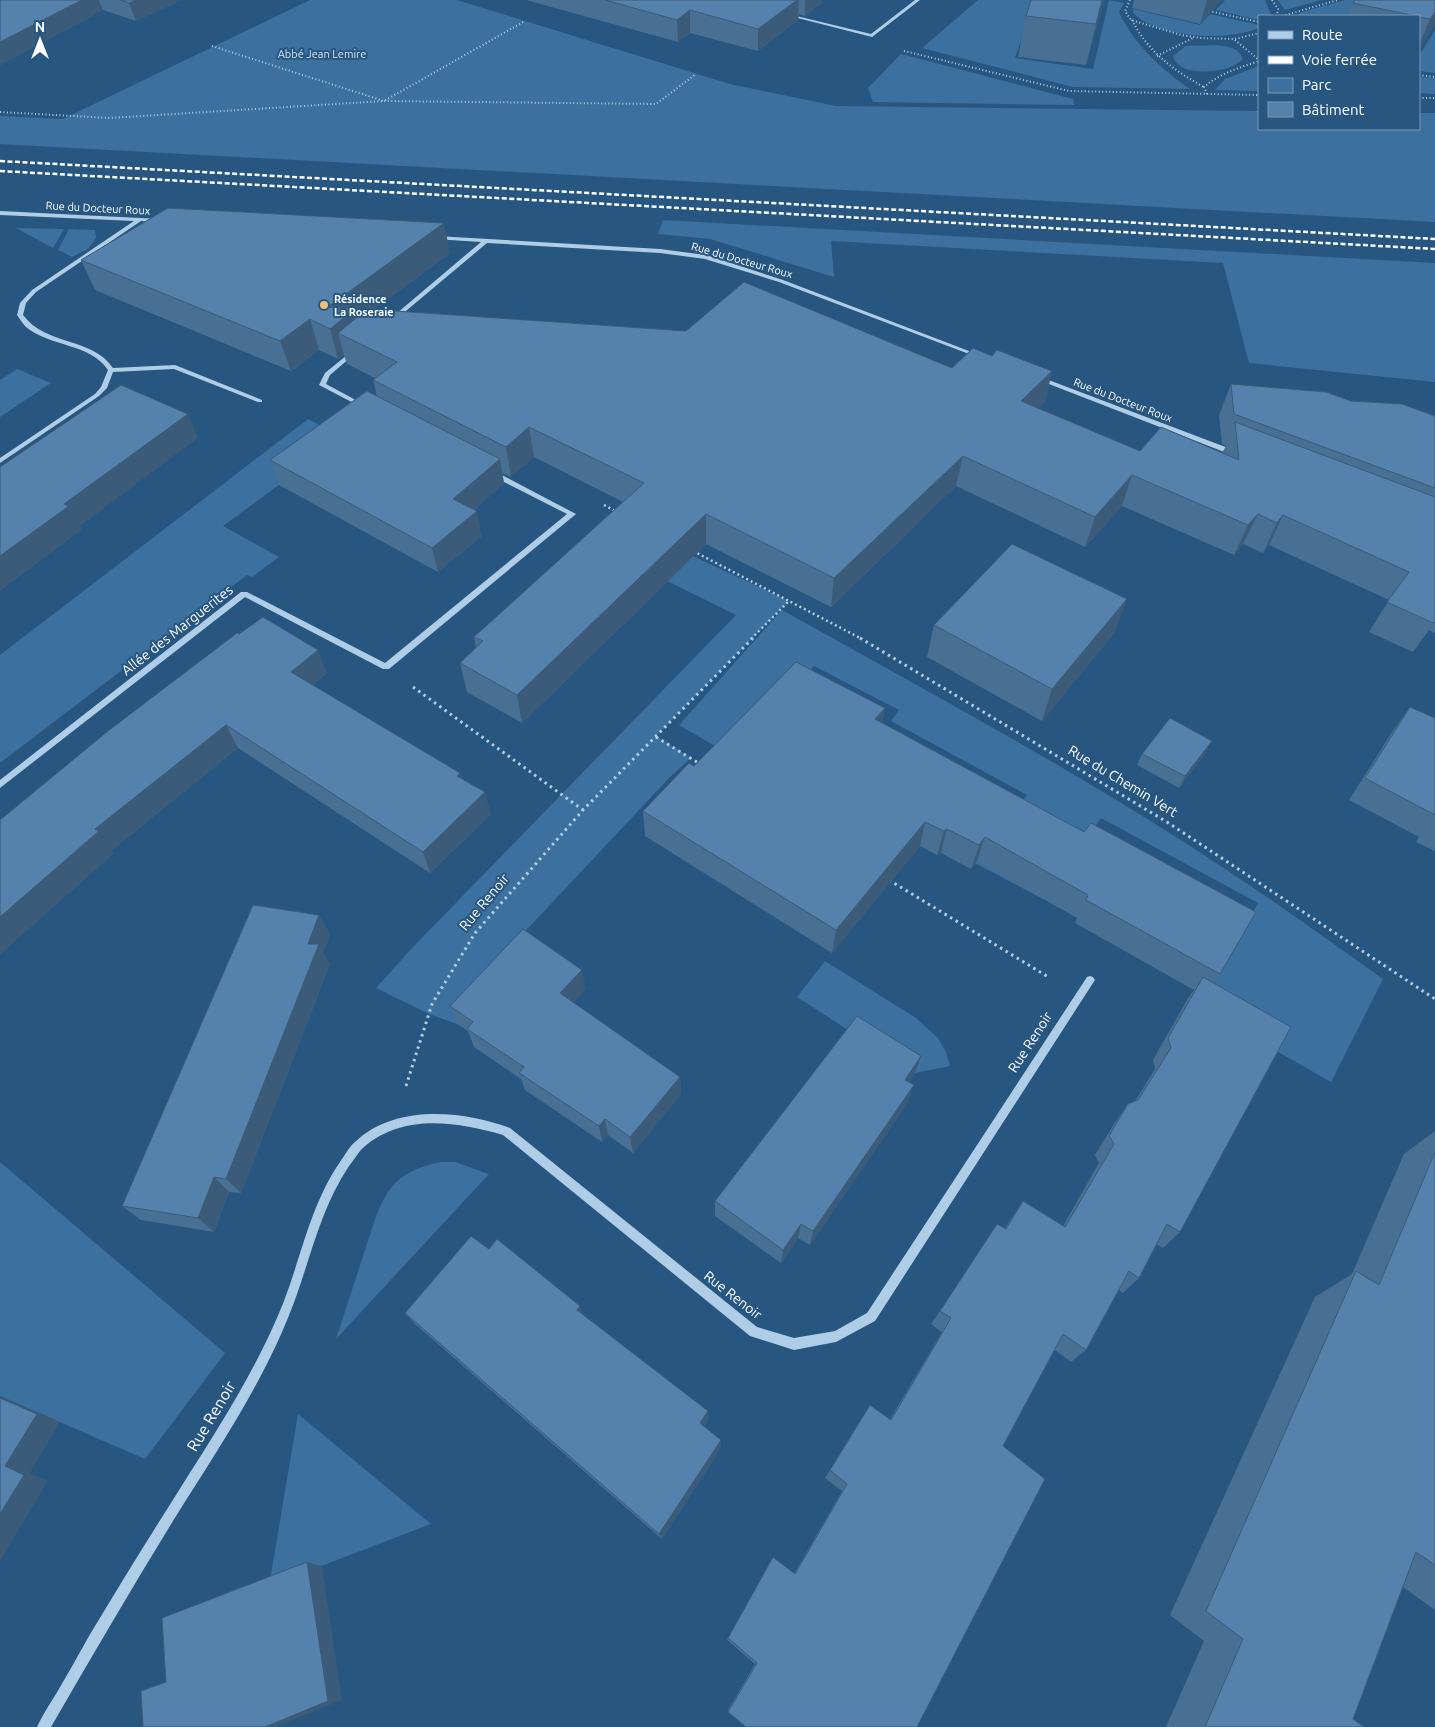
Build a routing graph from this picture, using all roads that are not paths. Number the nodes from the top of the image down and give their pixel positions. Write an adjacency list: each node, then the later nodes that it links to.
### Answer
1 (918, 0): 2 (street)
2 (785, 14)
3 (0, 214): 4 (street, Rue du Docteur Roux)
4 (140, 219): 5 (street, Rue du Docteur Roux); 11 (street)
5 (169, 221)
6 (429, 237): 7 (street, Rue du Docteur Roux)
7 (486, 241): 8 (street); 10 (street, Rue du Docteur Roux)
8 (389, 322)
9 (360, 347): 14 (street)
10 (986, 358)
11 (111, 370): 13 (street); 16 (street)
12 (1032, 376): 15 (street, Rue du Docteur Roux)
13 (260, 401)
14 (369, 409)
15 (1243, 457)
16 (0, 461)
17 (484, 468): 18 (street, Allée des Marguerites)
18 (0, 785)
19 (1090, 980): 20 (street, Rue Renoir)
20 (44, 1727)

